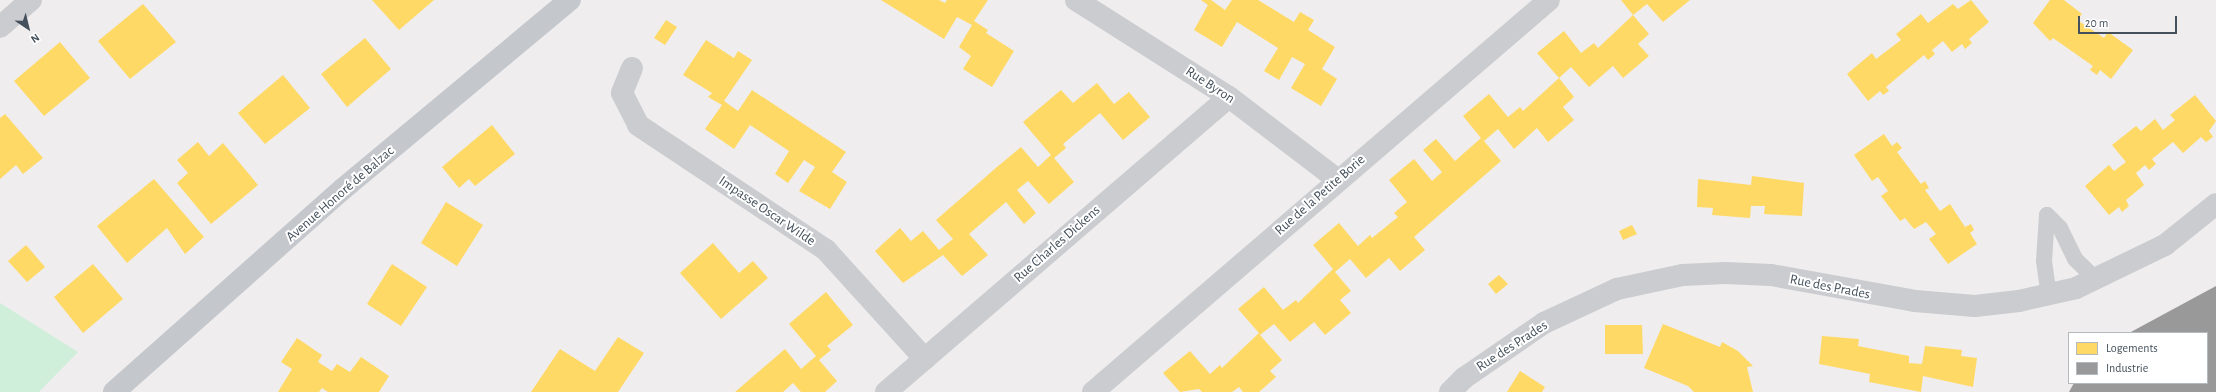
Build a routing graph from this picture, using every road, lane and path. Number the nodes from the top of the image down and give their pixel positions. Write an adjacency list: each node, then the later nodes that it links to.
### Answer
1 (31, 0): 5 (street)
2 (570, 0): 13 (main road, Avenue Honoré de Balzac)
3 (1076, 0): 7 (street, Rue Byron)
4 (1549, 0): 8 (street, Rue de la Petite Borie)
5 (0, 27)
6 (632, 68): 12 (street, Impasse Oscar Wilde)
7 (1229, 97): 8 (street, Rue Byron); 12 (street, Rue Charles Dickens)
8 (1338, 180): 15 (street, Rue de la Petite Borie)
9 (2216, 204): 10 (street, Rue des Prades)
10 (2096, 278): 11 (street, Rue des Prades); 11 (lane)
11 (2049, 295): 16 (street, Rue des Prades)
12 (925, 359): 14 (street, Rue Charles Dickens)
13 (114, 392)
14 (886, 392)
15 (1093, 392)
16 (1450, 392)

